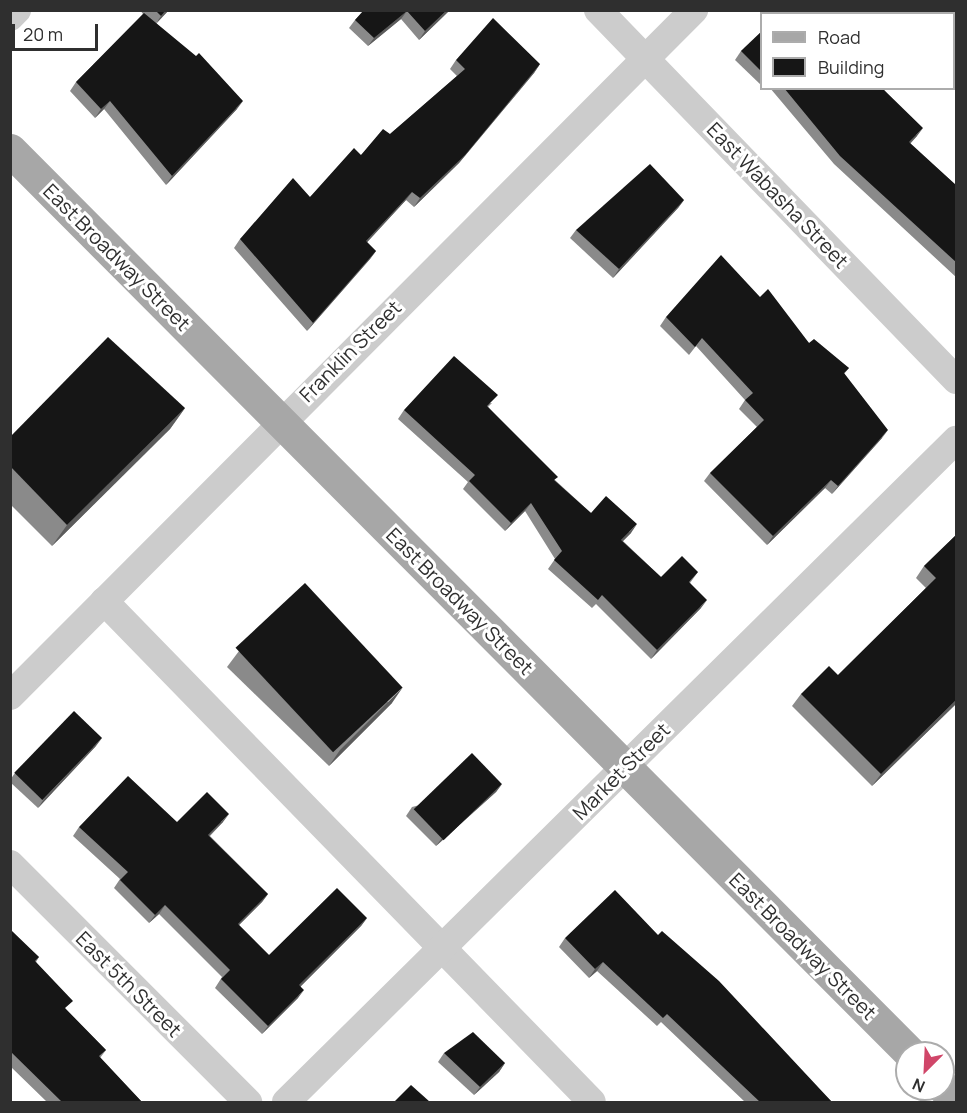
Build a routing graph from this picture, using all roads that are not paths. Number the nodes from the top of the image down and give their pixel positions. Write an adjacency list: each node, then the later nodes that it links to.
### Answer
1 (17, 10): 4 (street)
2 (597, 10): 5 (street, East Wabasha Street)
3 (694, 10): 5 (street, Franklin Street)
4 (10, 17)
5 (646, 58): 7 (street, East Wabasha Street); 8 (street, Franklin Street)
6 (10, 150): 8 (main road, East Broadway Street)
7 (957, 380)
8 (281, 421): 10 (street, Franklin Street); 12 (main road, East Broadway Street)
9 (957, 440): 12 (street, Market Street)
10 (104, 601): 11 (street, Franklin Street); 14 (street)
11 (10, 696)
12 (625, 767): 14 (street, Market Street); 15 (main road, East Broadway Street)
13 (10, 864): 16 (street, East 5th Street)
14 (439, 950): 17 (street, Market Street); 18 (street)
15 (897, 1041)
16 (248, 1102)
17 (286, 1102)
18 (592, 1102)

